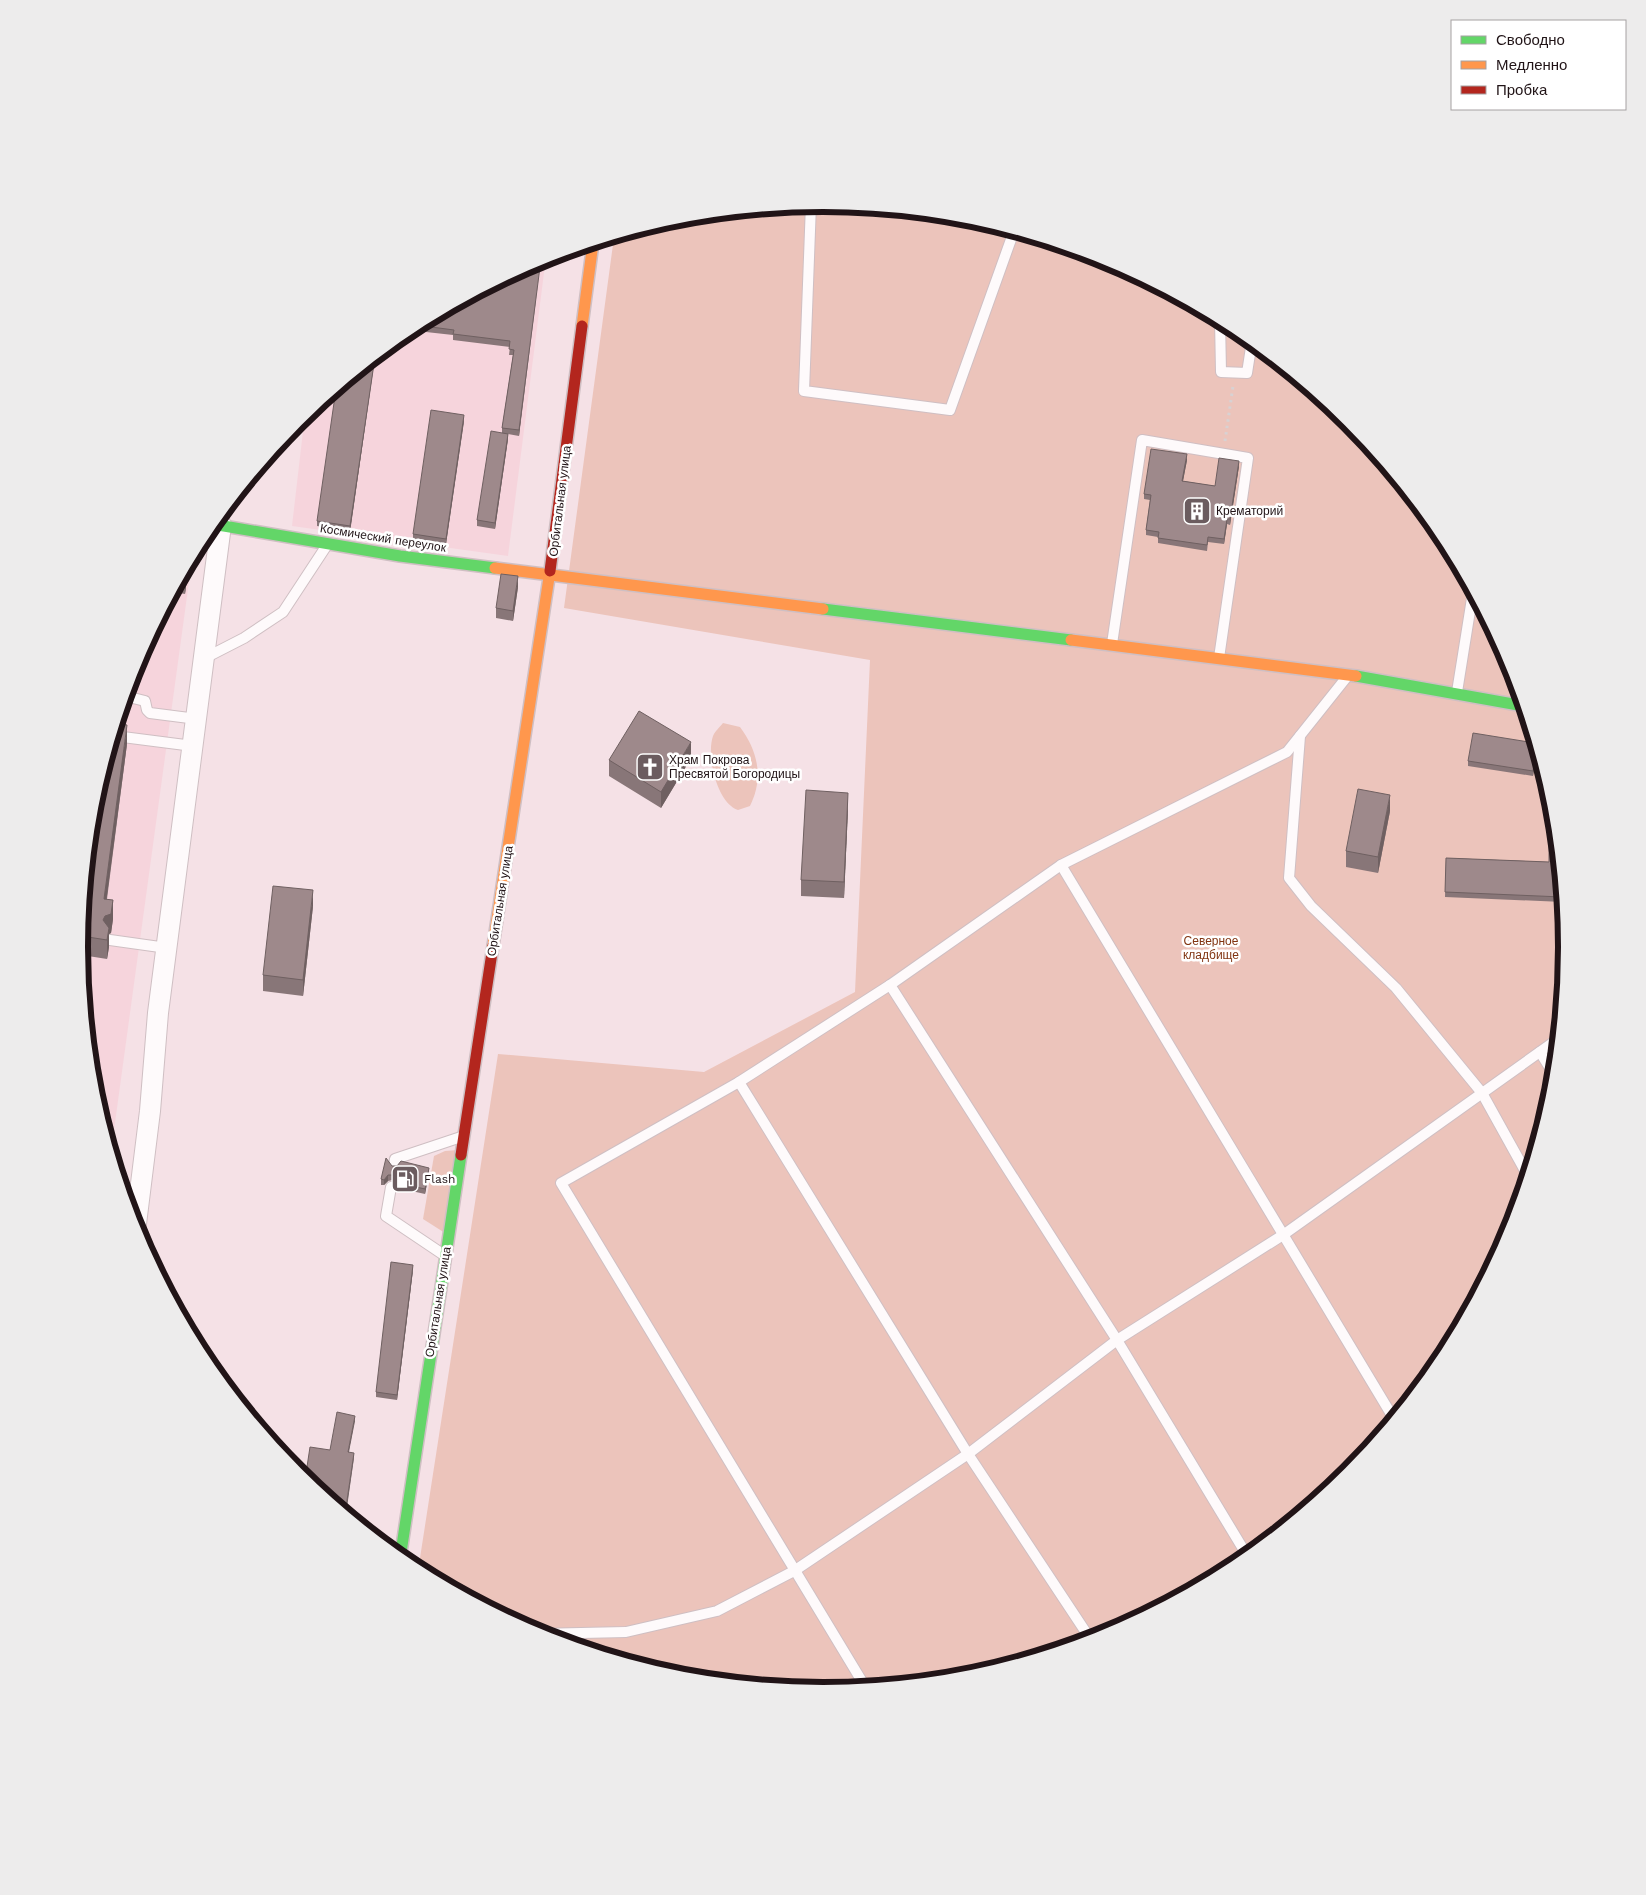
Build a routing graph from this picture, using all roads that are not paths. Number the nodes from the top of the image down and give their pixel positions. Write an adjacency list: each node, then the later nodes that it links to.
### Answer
1 (811, 213): 2 (lane)
2 (1012, 237)
3 (592, 249): 9 (street, Орбитальная улица)
4 (1220, 329): 5 (lane)
5 (1251, 349)
6 (223, 522): 8 (street, Космический переулок)
7 (217, 531): 12 (street)
8 (328, 544): 9 (street, Космический переулок); 12 (lane)
9 (550, 574): 11 (street, Космический переулок); 31 (street, Орбитальная улица)
10 (1472, 601): 15 (lane)
11 (1112, 645): 13 (street, Космический переулок); 13 (lane)
12 (205, 658): 18 (street)
13 (1219, 659): 14 (street, Космический переулок)
14 (1348, 675): 15 (street, Космический переулок); 19 (lane)
15 (1457, 694): 17 (street, Космический переулок)
16 (132, 698): 18 (lane)
17 (1517, 705)
18 (197, 719): 21 (street)
19 (1300, 735): 22 (lane); 30 (lane)
20 (119, 736): 21 (lane)
21 (193, 746): 24 (street)
22 (1061, 866): 25 (lane); 36 (lane)
23 (110, 940): 24 (lane)
24 (166, 948): 35 (street)
25 (890, 985): 29 (lane); 38 (lane)
26 (1552, 1043): 27 (lane)
27 (1540, 1052): 28 (lane); 30 (lane)
28 (1548, 1065)
29 (739, 1082): 40 (lane); 43 (lane)
30 (1482, 1093): 33 (lane); 36 (lane)
31 (464, 1136): 32 (lane); 37 (street, Орбитальная улица)
32 (394, 1165)
33 (1524, 1168)
34 (391, 1186): 37 (lane)
35 (138, 1215)
36 (1282, 1235): 38 (lane); 39 (lane)
37 (445, 1256): 41 (street, Орбитальная улица)
38 (1117, 1340): 40 (lane); 42 (lane)
39 (1391, 1414)
40 (968, 1454): 43 (lane); 45 (lane)
41 (401, 1550)
42 (1244, 1550)
43 (794, 1571): 44 (lane); 46 (lane)
44 (559, 1633)
45 (1087, 1634)
46 (862, 1681)

